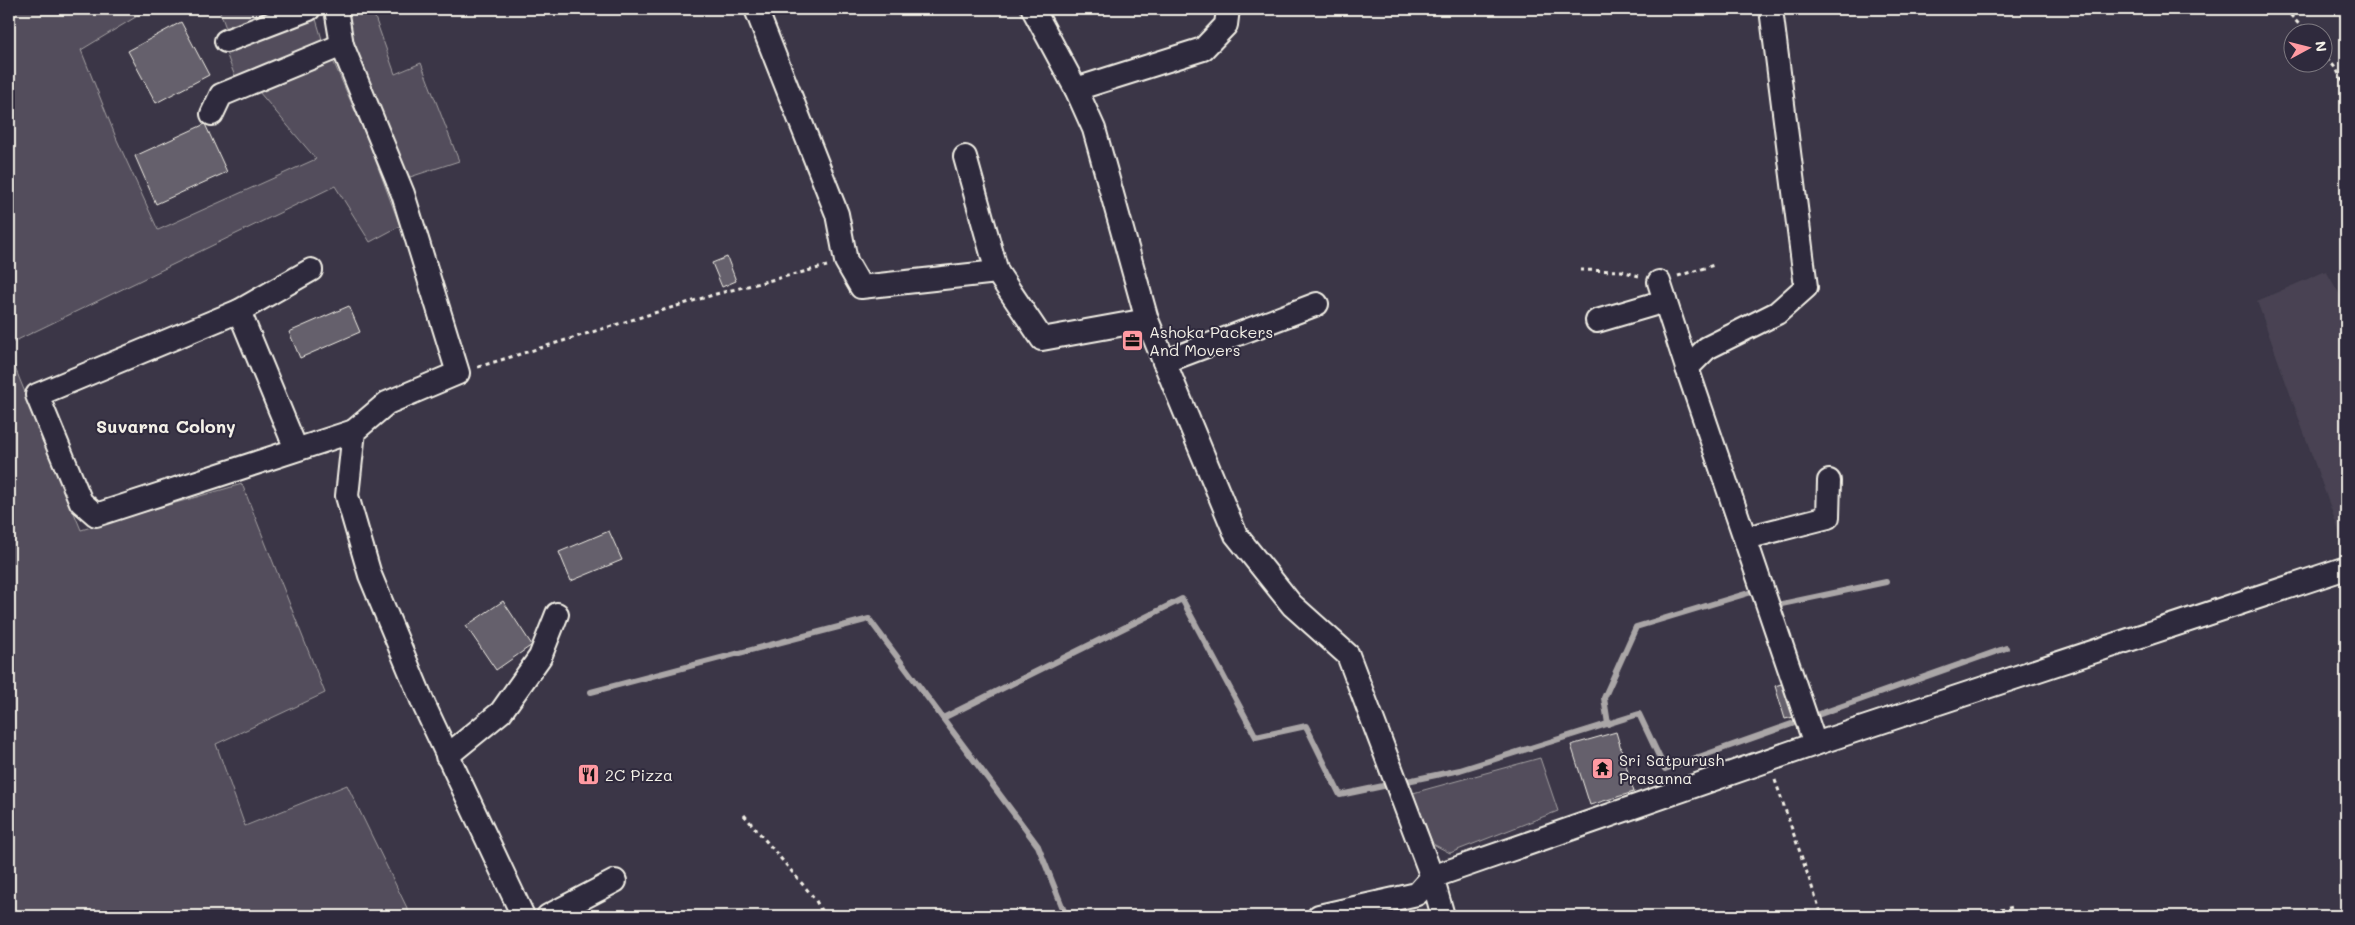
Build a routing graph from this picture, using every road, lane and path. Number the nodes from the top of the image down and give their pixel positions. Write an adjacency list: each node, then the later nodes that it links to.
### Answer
1 (309, 9): 9 (street)
2 (336, 9): 10 (street)
3 (756, 9): 16 (street)
4 (1033, 9): 12 (street)
5 (1228, 9): 12 (street)
6 (1771, 9): 27 (street)
7 (2285, 9): 8 (path)
8 (2297, 22)
9 (226, 41)
10 (342, 45): 14 (street); 28 (street)
11 (2332, 64): 13 (path)
12 (1076, 89): 24 (street)
13 (2346, 90)
14 (212, 114)
15 (965, 157): 20 (street)
16 (846, 261): 20 (street); 28 (path)
17 (1714, 265): 21 (path)
18 (310, 270): 23 (street)
19 (1580, 270): 21 (path)
20 (997, 272): 24 (street)
21 (1662, 292): 25 (street); 27 (street)
22 (1317, 304): 26 (street)
23 (239, 311): 30 (street); 30 (street)
24 (1147, 320): 26 (street)
25 (1597, 321)
26 (1164, 362): 39 (street)
27 (1687, 368): 32 (street)
28 (458, 373): 29 (street)
29 (354, 431): 30 (street); 36 (street)
30 (296, 449)
31 (1829, 481): 32 (street)
32 (1746, 538): 35 (street)
33 (2346, 568): 35 (street)
34 (557, 614): 36 (street)
35 (1815, 744): 37 (street)
36 (447, 756): 42 (street)
37 (1768, 761): 39 (street); 47 (path)
38 (744, 815): 44 (path)
39 (1432, 877): 45 (street); 46 (street)
40 (615, 881): 43 (street)
41 (2013, 907): 48 (path)
42 (523, 916)
43 (548, 916)
44 (824, 916)
45 (1319, 916)
46 (1443, 916)
47 (1822, 916)
48 (1977, 916)

